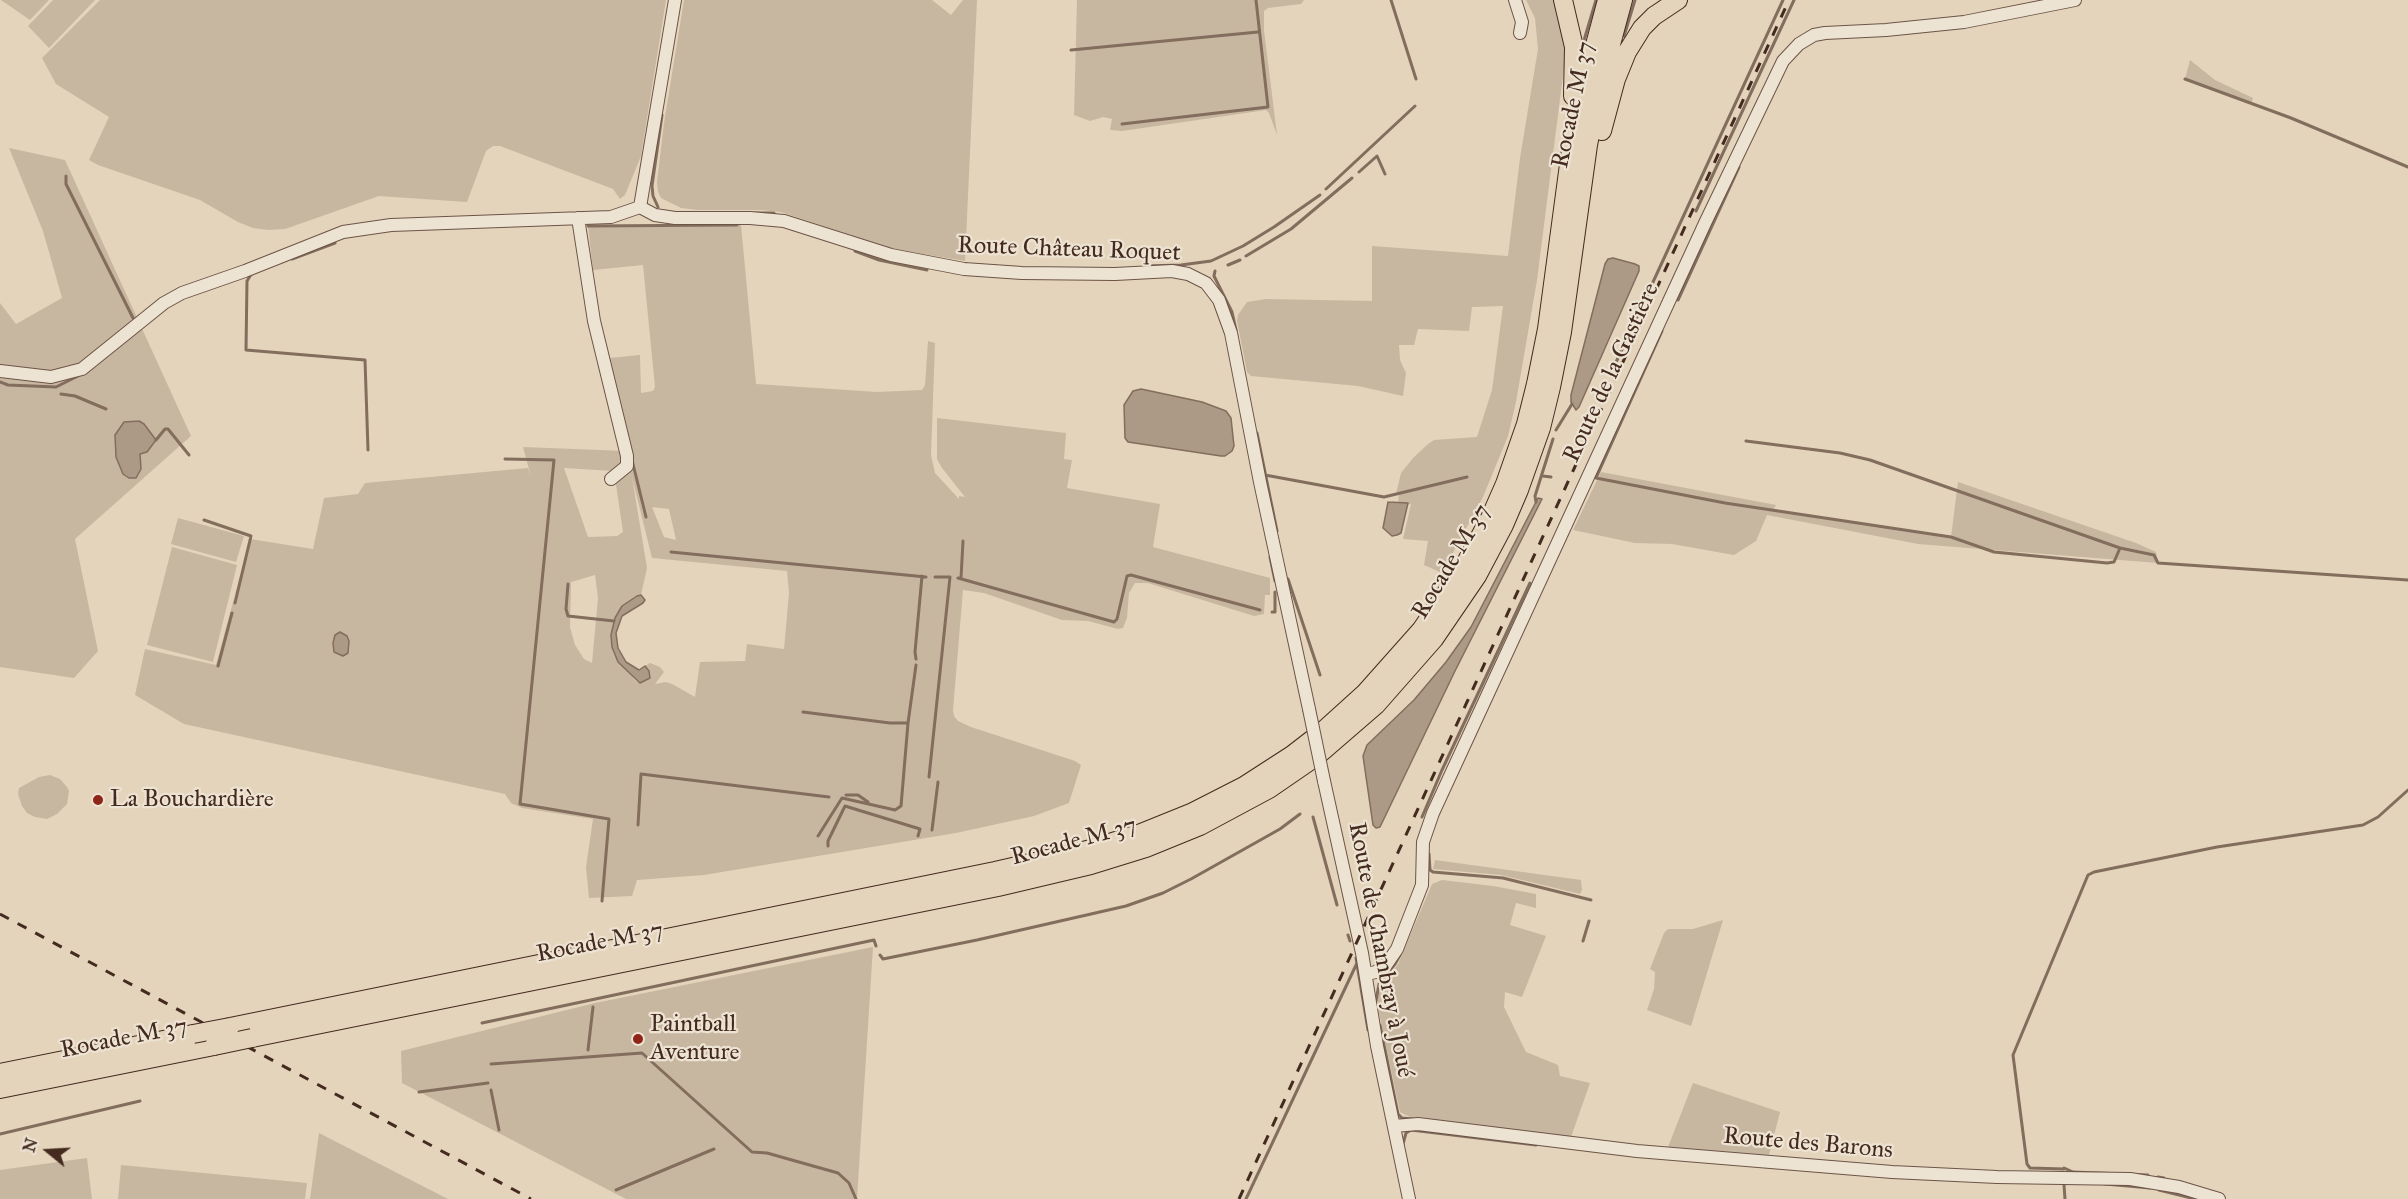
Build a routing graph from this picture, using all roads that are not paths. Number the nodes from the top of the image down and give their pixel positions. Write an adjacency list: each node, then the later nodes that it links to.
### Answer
1 (675, 0): 10 (street)
2 (1515, 0): 8 (street)
3 (1563, 0): 9 (highway)
4 (1607, 0): 9 (highway, Rocade M 37)
5 (1623, 0): 11 (highway, Rocade M 37)
6 (1678, 0): 11 (highway)
7 (2075, 0): 16 (street, Route de la Gastière)
8 (1520, 33)
9 (1567, 171): 17 (highway, Rocade M 37, bridge)
10 (640, 207): 12 (street); 15 (street, Route Château Roquet)
11 (1578, 210): 18 (highway, Rocade M 37, bridge)
12 (578, 218): 13 (street); 14 (street)
13 (0, 371)
14 (611, 479)
15 (1309, 709): 16 (street, Route de Chambray à Joué, bridge)
16 (1366, 974): 21 (street, Route de Chambray à Joué)
17 (0, 1071)
18 (51, 1079): 19 (highway, Rocade M 37); 20 (highway)
19 (0, 1089)
20 (0, 1097)
21 (1394, 1126): 22 (street, Route de Chambray à Joué); 23 (street, Route des Barons)
22 (1409, 1199)
23 (2219, 1199)

